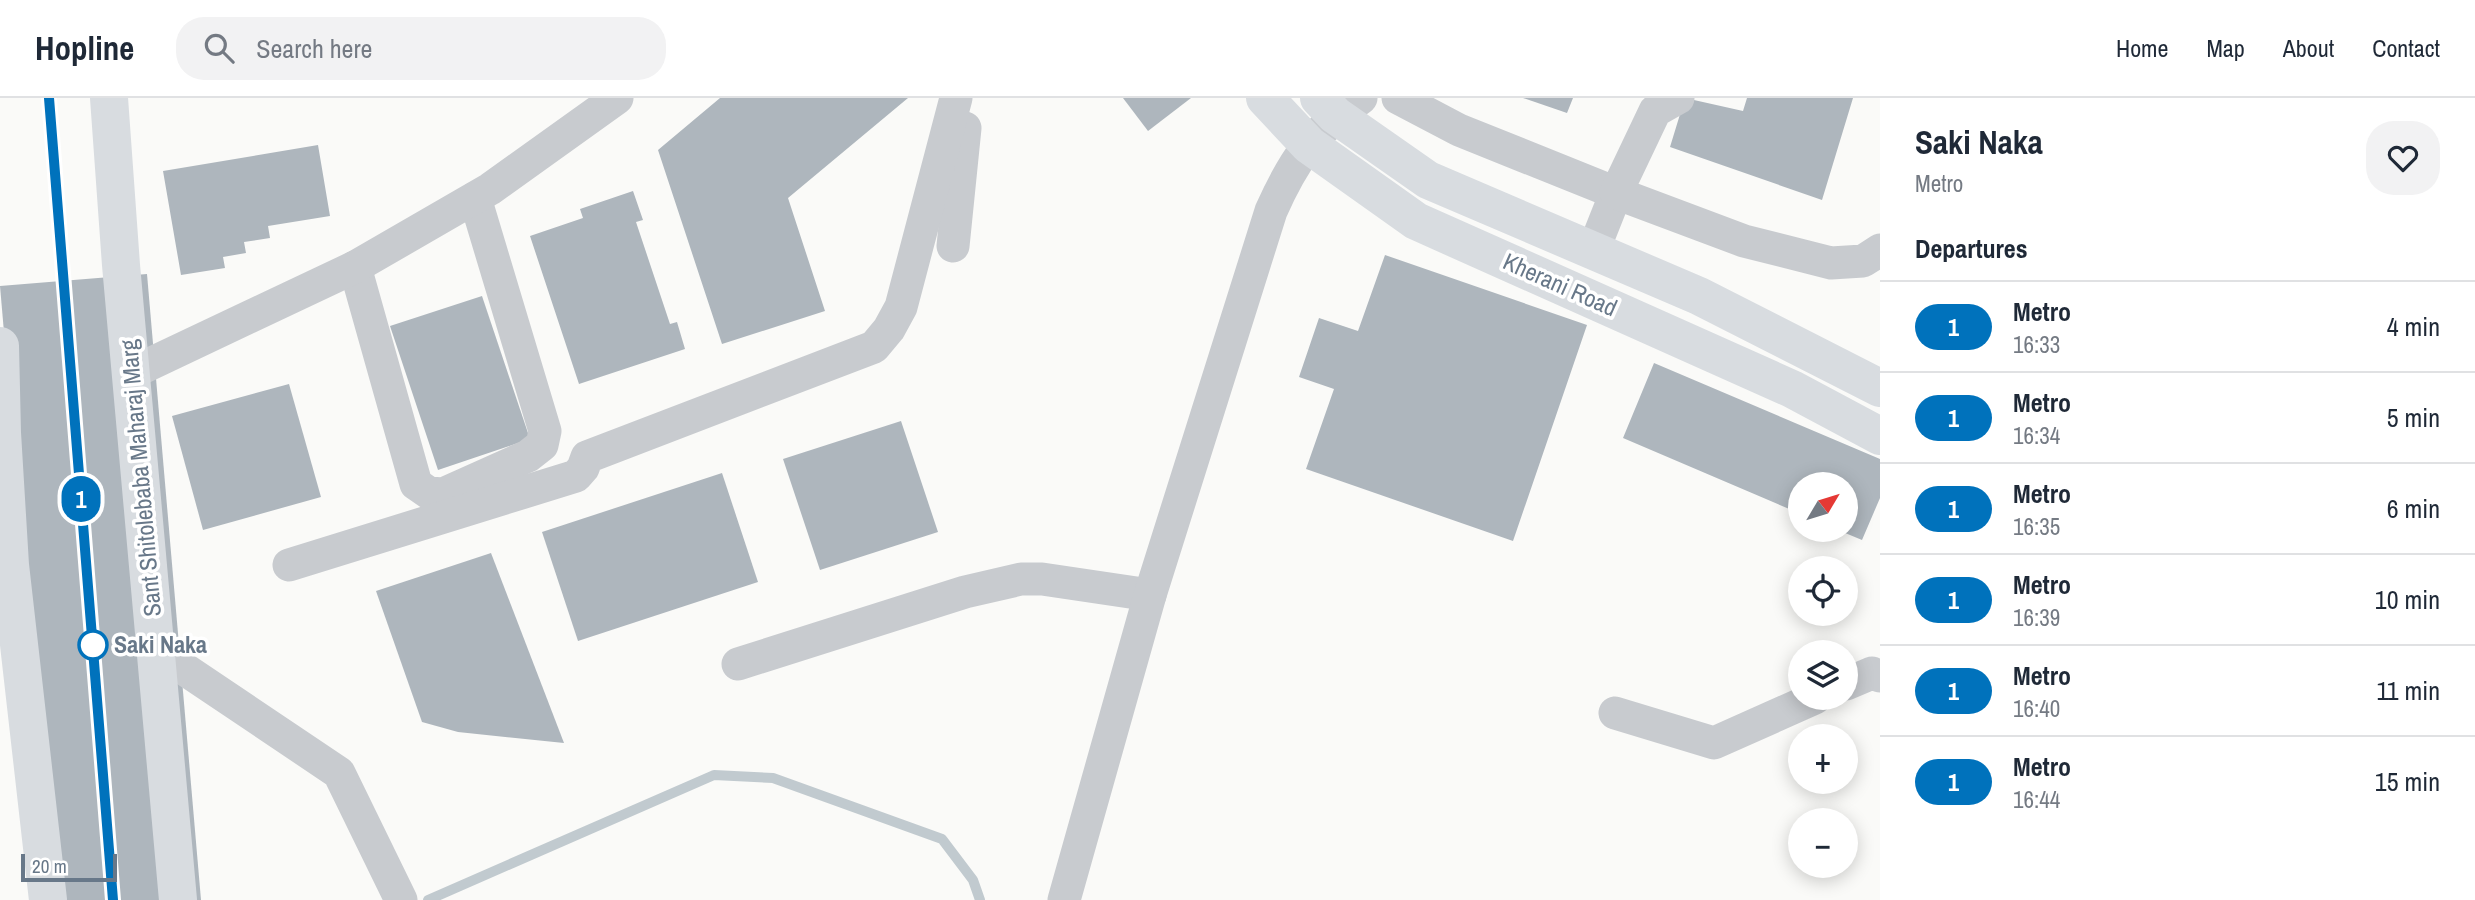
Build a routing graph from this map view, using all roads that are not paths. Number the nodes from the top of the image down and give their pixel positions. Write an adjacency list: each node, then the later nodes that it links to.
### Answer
1 (109, 98): 17 (main road, Sant Shitolebaba Maharaj Marg)
2 (617, 98): 11 (street)
3 (956, 98): 21 (street)
4 (970, 98): 12 (street)
5 (1265, 98): 9 (main road, Kherani Road)
6 (1398, 98): 10 (street)
7 (1661, 102): 10 (street)
8 (1338, 104): 9 (street); 14 (main road, Kherani Road)
9 (1309, 145): 20 (main road, Kherani Road); 22 (street)
10 (1615, 193): 13 (street); 14 (street)
11 (475, 198): 15 (street); 15 (street)
12 (953, 246)
13 (1880, 250)
14 (1593, 251): 18 (main road, Kherani Road)
15 (355, 267): 17 (street)
16 (0, 346): 19 (main road)
17 (131, 373): 23 (main road, Sant Shitolebaba Maharaj Marg)
18 (1880, 388)
19 (1, 434): 30 (main road)
20 (1880, 435)
21 (289, 565)
22 (1150, 595): 24 (street); 32 (street)
23 (156, 650): 29 (street); 31 (main road, Sant Shitolebaba Maharaj Marg)
24 (738, 664)
25 (1880, 676): 26 (street)
26 (1858, 679)
27 (1788, 710): 28 (street)
28 (1615, 713)
29 (400, 898)
30 (48, 900)
31 (178, 900)
32 (1064, 900)

